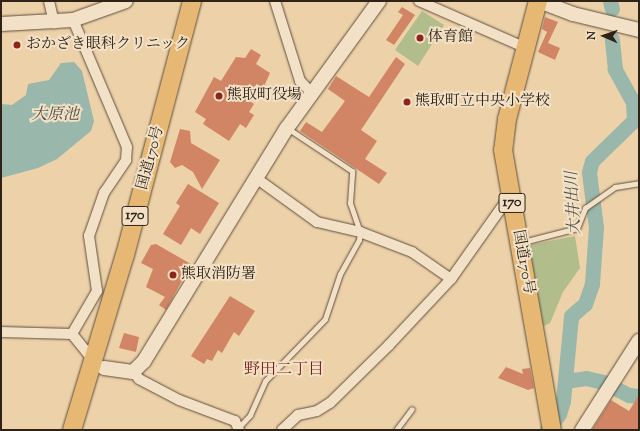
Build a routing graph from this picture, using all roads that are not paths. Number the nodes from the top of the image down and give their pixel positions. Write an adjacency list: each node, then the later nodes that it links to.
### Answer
1 (49, 1): 11 (street)
2 (126, 1): 10 (street)
3 (192, 1): 26 (highway, 国道170号 / 170)
4 (200, 1): 26 (highway, 国道170号 / 170)
5 (275, 1): 15 (street)
6 (379, 1): 7 (street); 15 (street)
7 (387, 1)
8 (419, 1): 14 (street)
9 (539, 1): 13 (street); 14 (highway, 国道170号 / 170)
10 (73, 20): 11 (street); 24 (street)
11 (54, 23): 12 (street)
12 (1, 24)
13 (639, 30)
14 (526, 48): 19 (highway, 国道170号 / 170)
15 (312, 93): 16 (street)
16 (287, 128): 17 (street); 20 (lane)
17 (256, 178): 20 (street); 27 (street)
18 (639, 183): 21 (lane)
19 (511, 194): 21 (highway, 国道170号 / 170); 22 (street)
20 (360, 232): 22 (street); 29 (lane)
21 (520, 243): 34 (highway, 国道170号 / 170)
22 (451, 279): 32 (street)
23 (1, 332): 24 (street)
24 (72, 334): 26 (street)
25 (639, 341): 35 (street)
26 (99, 365): 27 (street); 30 (highway, 国道170号 / 170); 31 (highway, 国道170号 / 170)
27 (133, 372): 29 (street)
28 (412, 409): 33 (lane)
29 (239, 429)
30 (72, 430)
31 (82, 430)
32 (282, 430)
33 (396, 430)
34 (552, 430)
35 (582, 430)

